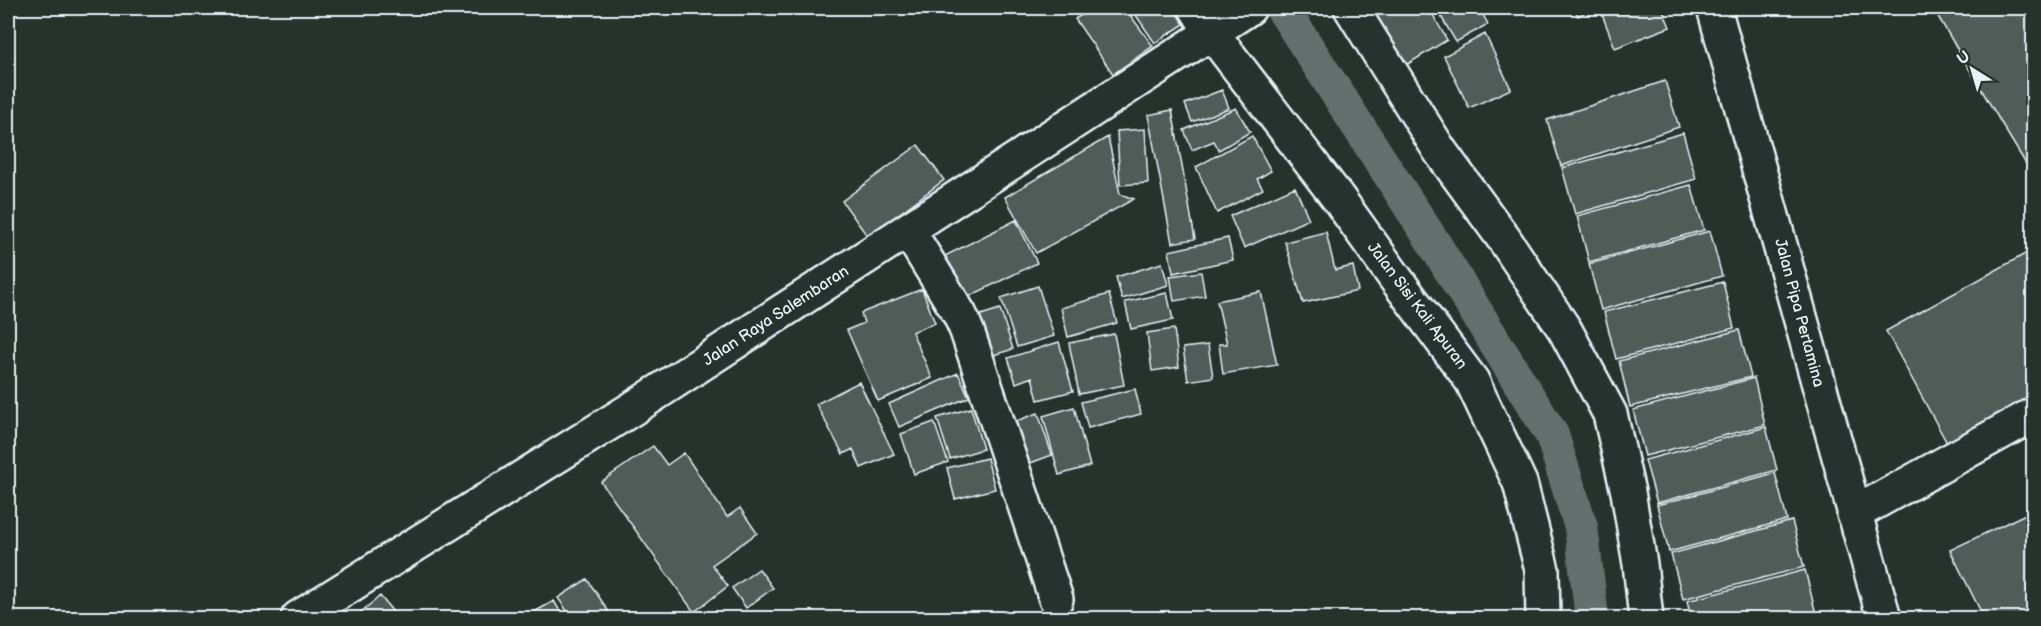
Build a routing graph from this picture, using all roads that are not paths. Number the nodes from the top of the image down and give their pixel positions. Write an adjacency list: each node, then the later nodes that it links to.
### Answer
1 (1351, 8): 10 (street)
2 (1714, 8): 6 (street, Jalan Pipa Pertamina)
3 (1220, 17): 4 (street, Jalan Raya Salembaran); 9 (street, Jalan Sisi Kali Apuran)
4 (908, 230): 7 (street); 8 (street, Jalan Raya Salembaran)
5 (2034, 414): 6 (street)
6 (1854, 514): 11 (street, Jalan Pipa Pertamina)
7 (1056, 599)
8 (298, 618)
9 (1543, 618)
10 (1646, 618)
11 (1884, 618)

